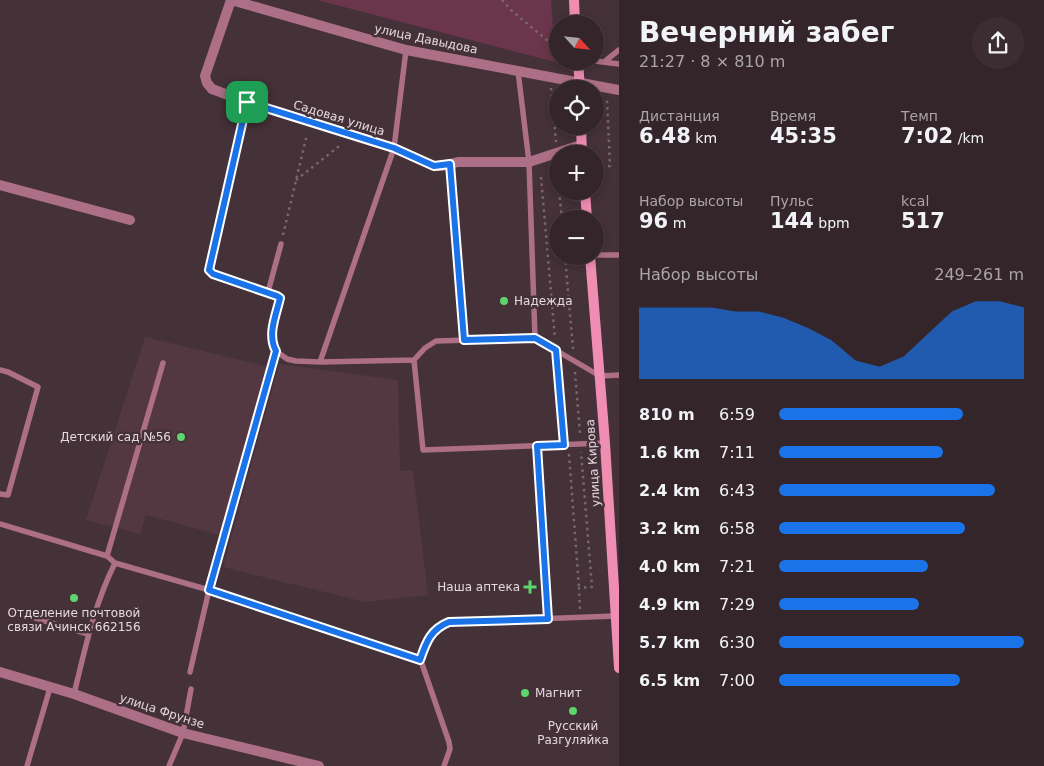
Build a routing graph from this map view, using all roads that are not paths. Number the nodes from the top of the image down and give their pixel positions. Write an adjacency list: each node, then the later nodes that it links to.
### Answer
1 (231, 0): 4 (street, улица Давыдова); 12 (street, Садовая улица)
2 (574, 0): 3 (main road)
3 (575, 15)
4 (406, 50): 8 (street, улица Давыдова); 13 (lane)
5 (619, 50): 6 (lane)
6 (604, 62): 7 (lane)
7 (619, 64)
8 (518, 70): 9 (street, улица Давыдова); 15 (lane)
9 (563, 80)
10 (604, 87): 11 (street, улица Давыдова)
11 (619, 90)
12 (247, 102): 13 (street, Садовая улица); 23 (lane)
13 (394, 148): 16 (street, Садовая улица); 27 (lane)
14 (549, 155): 15 (street, Садовая улица)
15 (534, 160): 16 (street, Садовая улица); 24 (lane)
16 (450, 164): 25 (lane)
17 (0, 184): 18 (street)
18 (130, 220)
19 (281, 244): 23 (lane)
20 (604, 255): 21 (lane)
21 (619, 255)
22 (591, 265): 31 (main road, улица Кирова)
23 (268, 292): 27 (lane)
24 (535, 338): 25 (lane); 31 (lane)
25 (464, 340): 26 (lane)
26 (414, 360): 27 (lane); 33 (lane)
27 (320, 362)
28 (163, 363): 37 (lane)
29 (0, 370): 34 (lane)
30 (619, 375): 31 (lane)
31 (600, 376): 32 (main road, улица Кирова)
32 (605, 443): 33 (lane); 36 (main road, улица Кирова)
33 (537, 446): 42 (lane)
34 (0, 494)
35 (0, 524): 37 (lane)
36 (615, 549): 41 (main road, улица Кирова)
37 (107, 556): 38 (lane)
38 (115, 564): 39 (lane); 43 (lane)
39 (209, 590): 44 (lane); 47 (lane)
40 (12, 611): 43 (lane)
41 (616, 616): 42 (lane); 45 (main road, улица Кирова)
42 (548, 619): 44 (lane)
43 (88, 634): 50 (lane)
44 (420, 660): 56 (lane)
45 (619, 668)
46 (0, 672): 48 (street, улица Фрунзе)
47 (190, 672)
48 (50, 688): 50 (street, улица Фрунзе); 53 (lane)
49 (191, 689): 51 (lane)
50 (74, 694): 51 (street, улица Фрунзе)
51 (183, 734): 52 (street, улица Фрунзе); 54 (lane)
52 (297, 764): 55 (street, улица Фрунзе)
53 (26, 766)
54 (168, 766)
55 (319, 766)
56 (444, 766)

